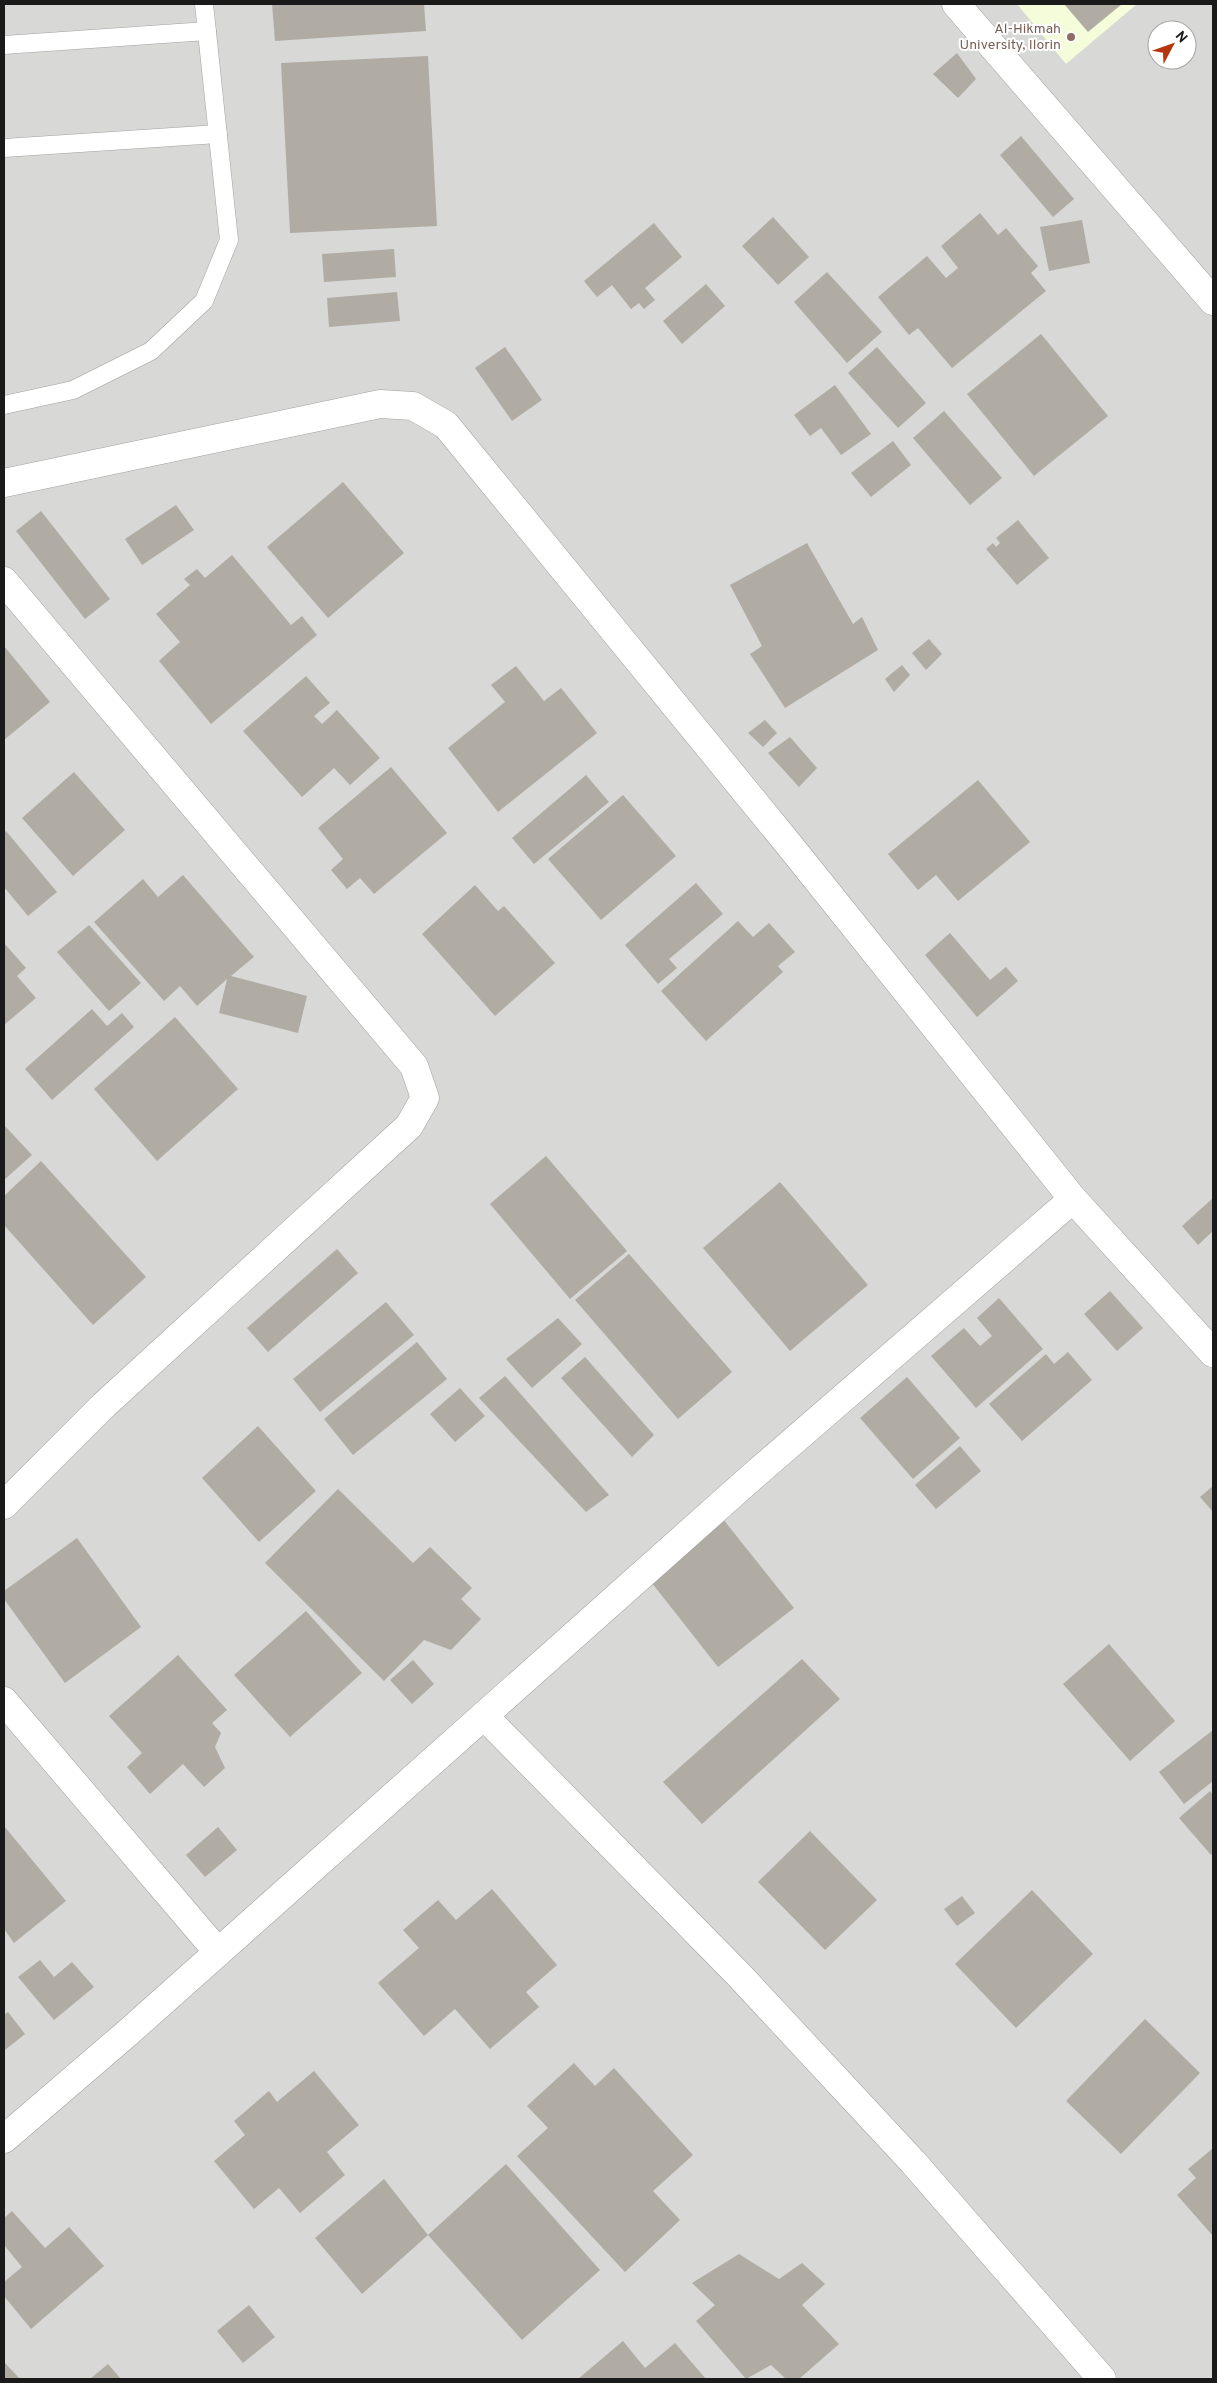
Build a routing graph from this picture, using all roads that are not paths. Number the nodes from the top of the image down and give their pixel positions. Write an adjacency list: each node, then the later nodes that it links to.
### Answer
1 (204, 4): 3 (lane)
2 (956, 4): 7 (street)
3 (207, 31): 4 (lane); 5 (lane)
4 (4, 45)
5 (218, 134): 6 (lane); 8 (lane)
6 (4, 148)
7 (1213, 301)
8 (4, 405)
9 (4, 483): 11 (street)
10 (4, 581): 13 (street)
11 (1073, 1199): 12 (street); 15 (street)
12 (1213, 1353)
13 (4, 1505)
14 (4, 1701): 16 (street)
15 (484, 1716): 16 (street); 18 (street)
16 (218, 1952): 17 (street)
17 (4, 2139)
18 (1102, 2379)

